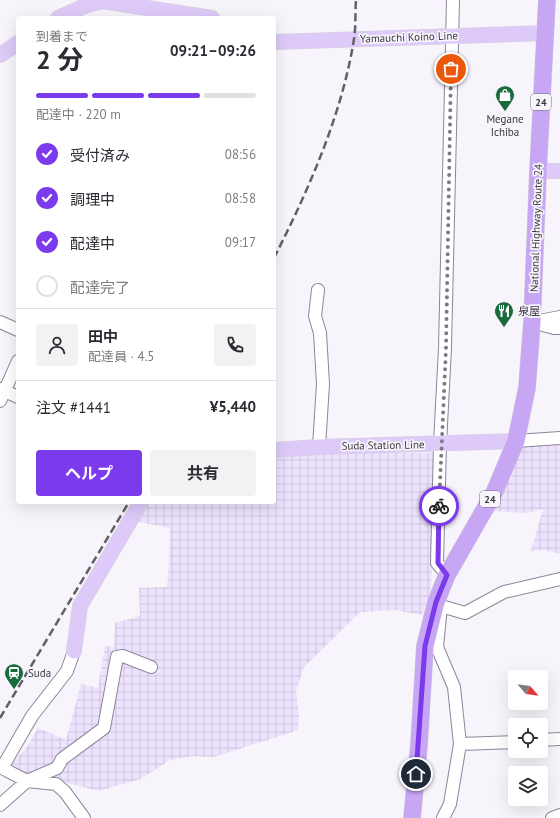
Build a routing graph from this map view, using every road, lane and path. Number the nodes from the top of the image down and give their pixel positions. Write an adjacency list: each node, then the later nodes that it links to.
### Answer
1 (454, 0): 7 (street)
2 (548, 0): 6 (highway, National Highway Route 24 / 24)
3 (109, 1): 4 (main road); 5 (main road)
4 (62, 16)
5 (200, 16)
6 (545, 33): 7 (main road, Yamauchi Koino Line); 11 (highway, National Highway Route 24 / 24)
7 (452, 36): 8 (main road, Yamauchi Koino Line); 24 (street)
8 (276, 42)
9 (16, 45): 10 (main road)
10 (0, 55)
11 (538, 171): 12 (main road); 16 (highway, National Highway Route 24 / 24)
12 (560, 171)
13 (318, 290): 25 (street)
14 (560, 317): 16 (street)
15 (0, 322): 18 (street)
16 (532, 322): 17 (street); 23 (highway, National Highway Route 24 / 24)
17 (560, 328)
18 (16, 329)
19 (16, 365): 20 (street)
20 (2, 394): 21 (street)
21 (16, 397)
22 (560, 438): 23 (street)
23 (516, 441): 24 (main road, Suda Station Line); 28 (highway, National Highway Route 24 / 24)
24 (440, 444): 25 (main road, Suda Station Line); 28 (street)
25 (319, 447): 26 (main road, Suda Station Line)
26 (276, 450)
27 (140, 504): 31 (main road)
28 (447, 575): 30 (highway, National Highway Route 24 / 24)
29 (560, 579): 30 (street)
30 (439, 604): 36 (street); 40 (highway, National Highway Route 24 / 24)
31 (74, 650): 37 (street)
32 (151, 667): 37 (street)
33 (560, 739): 34 (street)
34 (548, 740)
35 (508, 742): 36 (street)
36 (460, 744): 42 (street)
37 (27, 781): 38 (street); 41 (street)
38 (0, 805)
39 (560, 815): 43 (street)
40 (411, 817)
41 (84, 818)
42 (444, 818)
43 (552, 818)

